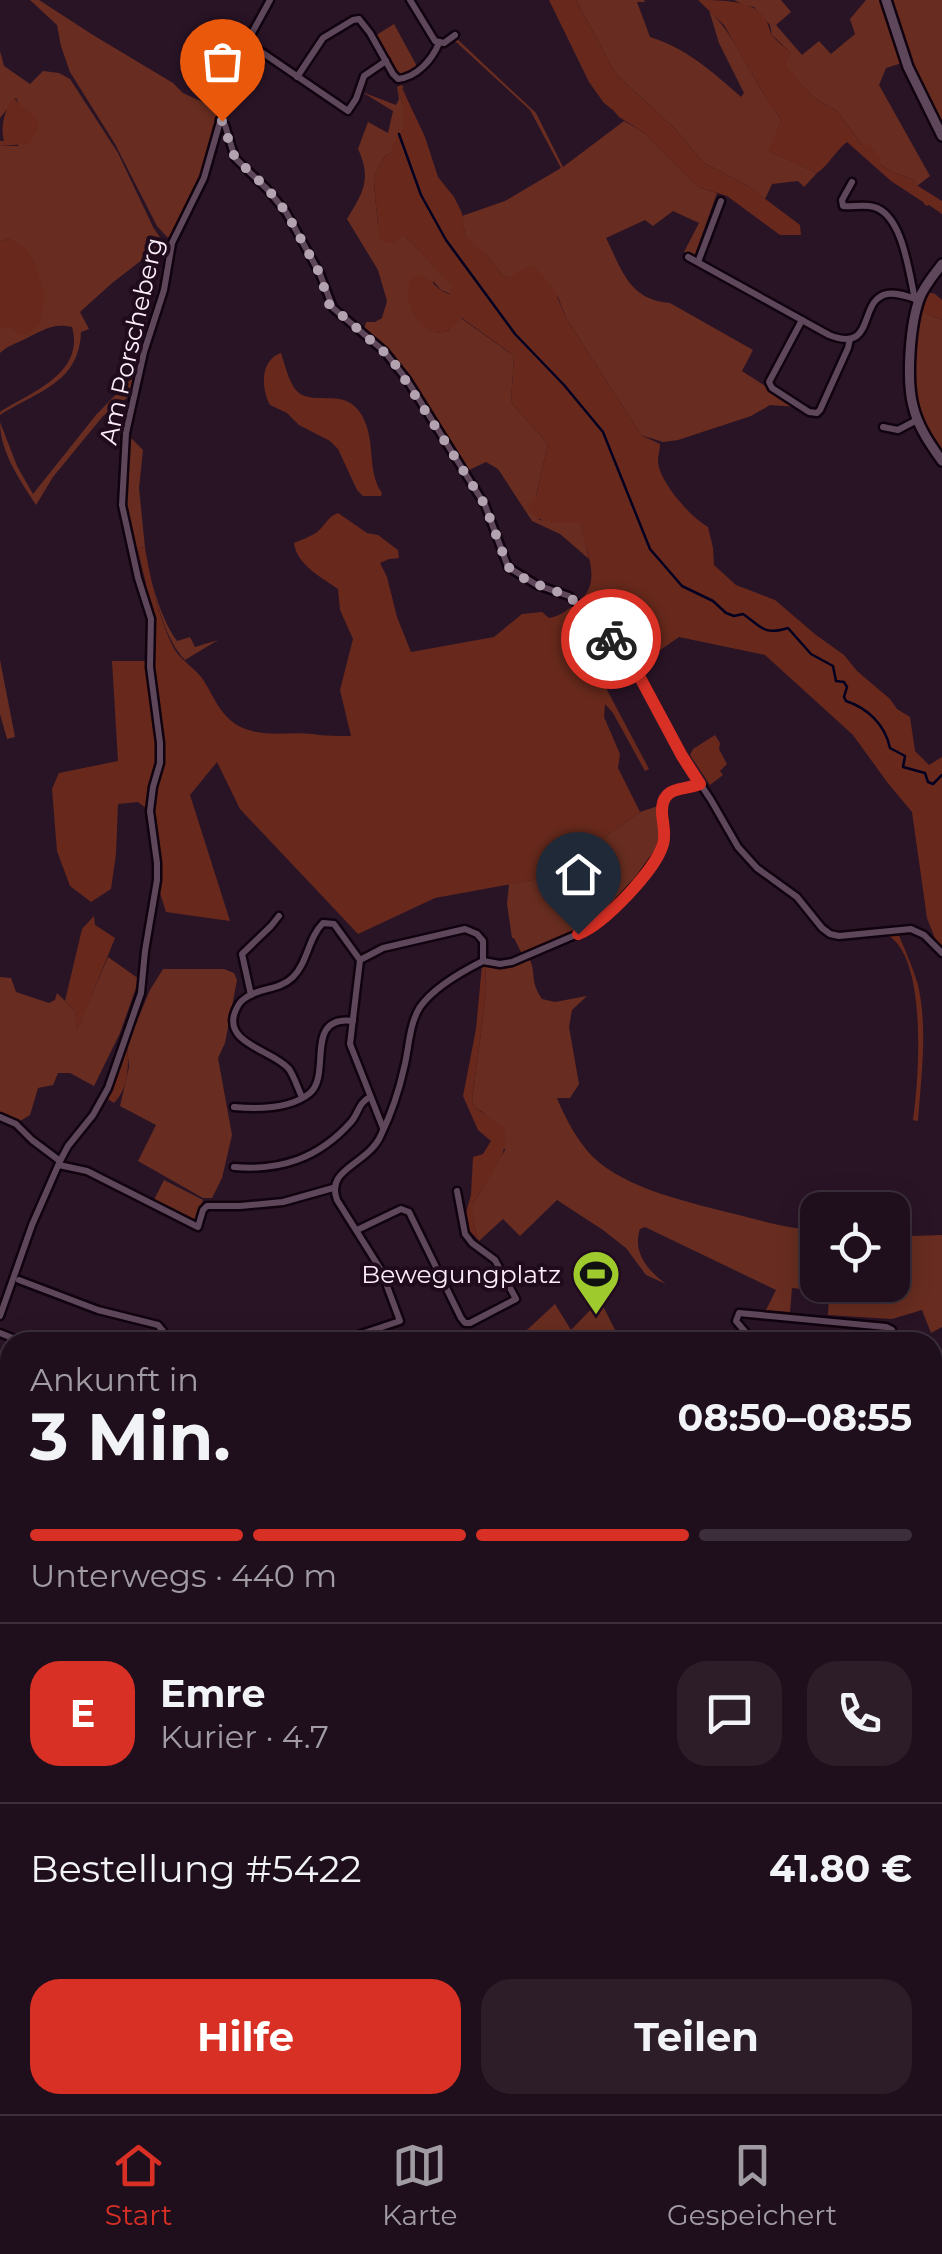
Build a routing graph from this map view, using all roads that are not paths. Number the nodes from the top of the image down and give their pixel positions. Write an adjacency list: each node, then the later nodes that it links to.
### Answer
1 (270, 0): 5 (street, Am Porscheberg)
2 (410, 0): 6 (street)
3 (886, 0): 10 (street)
4 (455, 35): 6 (street)
5 (247, 42): 8 (street); 9 (street, Am Porscheberg)
6 (440, 43): 7 (street)
7 (386, 61): 8 (street); 8 (street)
8 (296, 76)
9 (220, 120): 22 (street); 34 (street, Am Porscheberg)
10 (942, 136)
11 (852, 182): 16 (street)
12 (721, 201): 14 (street)
13 (688, 257): 14 (street)
14 (698, 262): 17 (street)
15 (942, 264): 16 (street)
16 (917, 300): 18 (street); 19 (street)
17 (802, 320): 18 (street); 18 (street)
18 (850, 339)
19 (917, 420): 20 (street); 21 (street)
20 (884, 428)
21 (942, 461)
22 (700, 784): 24 (street); 26 (street)
23 (279, 916): 27 (street)
24 (942, 953)
25 (360, 960): 26 (street); 27 (street); 28 (street)
26 (483, 961): 33 (street)
27 (251, 995): 29 (street)
28 (353, 1021): 29 (street); 30 (street)
29 (302, 1097): 31 (street)
30 (370, 1098): 33 (street); 35 (street)
31 (234, 1107)
32 (0, 1118): 34 (street)
33 (384, 1129): 36 (street)
34 (59, 1163): 36 (street); 40 (street, Am Porscheberg)
35 (234, 1168)
36 (333, 1188): 38 (street)
37 (457, 1191): 38 (street)
38 (357, 1230): 42 (street)
39 (19, 1280): 41 (street)
40 (0, 1316)
41 (163, 1332)
42 (372, 1332)
43 (745, 1332): 44 (street)
44 (893, 1332)

